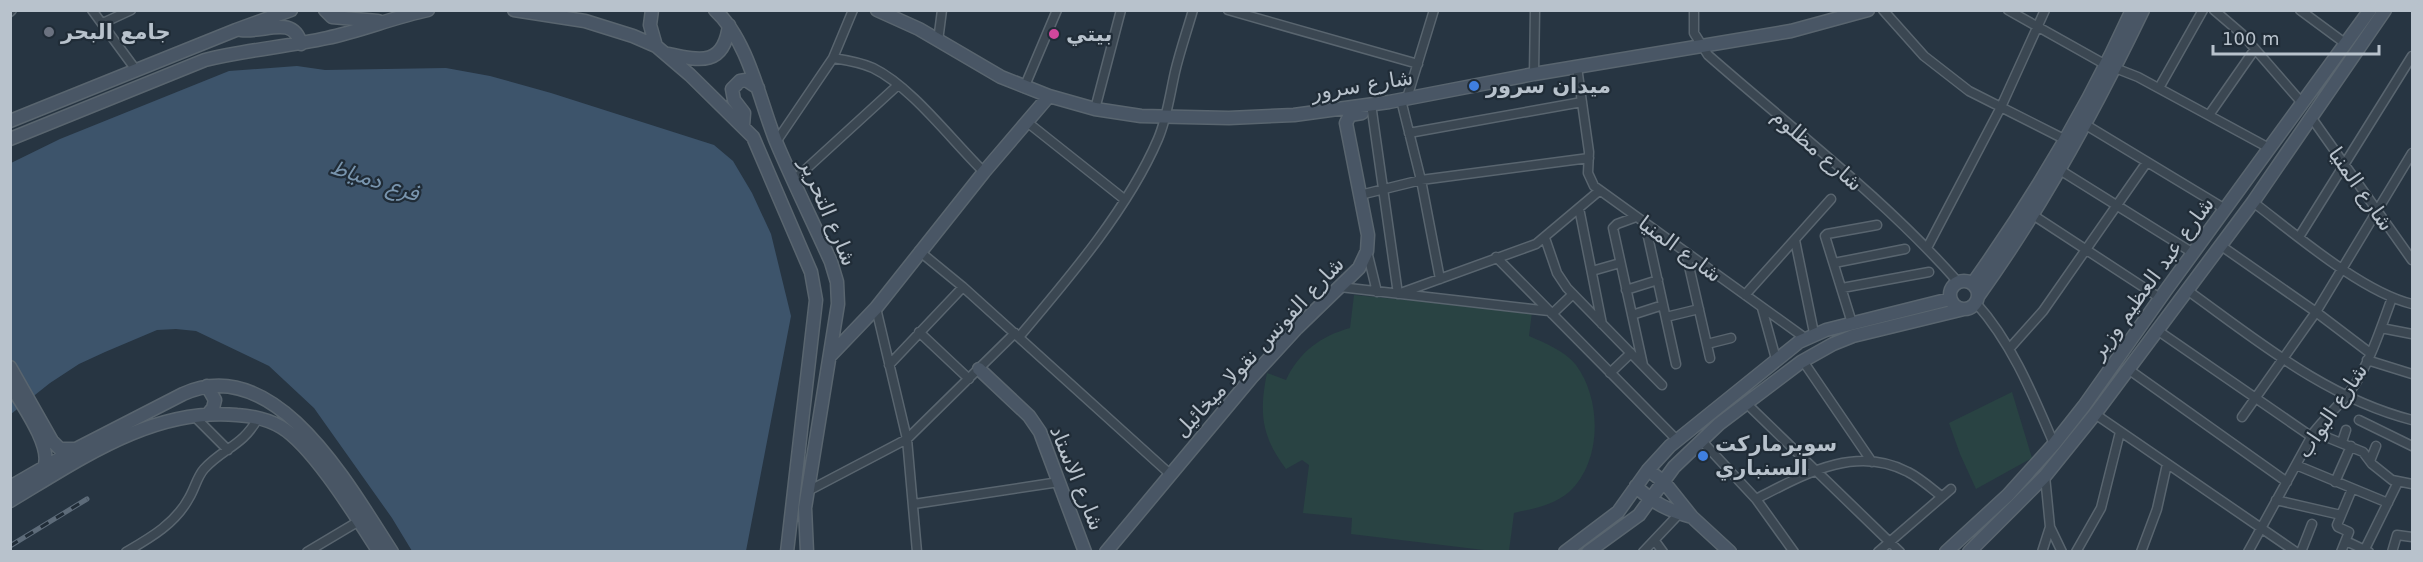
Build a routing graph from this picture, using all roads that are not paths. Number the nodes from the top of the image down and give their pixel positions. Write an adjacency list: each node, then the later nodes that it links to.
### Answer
1 (92, 10): 31 (street)
2 (131, 10): 31 (street)
3 (291, 10): 34 (street)
4 (325, 10): 30 (street)
5 (428, 10): 30 (street)
6 (514, 10): 40 (street)
7 (652, 10): 40 (street)
8 (716, 10): 32 (street, شارع التحرير)
9 (853, 10): 42 (street)
10 (877, 10): 35 (street, شارع سرور)
11 (942, 10): 35 (street)
12 (1057, 10): 49 (street)
13 (1121, 10): 57 (street)
14 (1193, 10): 60 (street)
15 (1228, 10): 43 (street)
16 (1434, 10): 43 (street)
17 (1535, 10): 47 (street)
18 (1694, 10): 38 (street)
19 (1868, 10): 38 (street, شارع سرور)
20 (1883, 10): 56 (street)
21 (2008, 10): 33 (street)
22 (2045, 10): 33 (street)
23 (2132, 10): 45 (street)
24 (2143, 10): 45 (street)
25 (2203, 10): 50 (street)
26 (2214, 10): 39 (street)
27 (2300, 10): 37 (street)
28 (2370, 10): 37 (street, شارع عبد العظيم وزير)
29 (2385, 10): 61 (street, شارع عبد العظيم وزير)
30 (380, 22): 36 (street)
31 (103, 23): 46 (street)
32 (729, 26): 40 (street); 51 (street, شارع التحرير)
33 (2037, 28): 45 (street); 56 (street)
34 (236, 30): 36 (street); 46 (street)
35 (938, 41): 49 (street, شارع سرور)
36 (301, 44): 66 (street)
37 (2346, 44): 55 (street, شارع عبد العظيم وزير)
38 (1700, 45): 44 (street, شارع سرور); 100 (street, شارع مظلوم)
39 (2255, 49): 55 (street); 59 (street)
40 (660, 50): 65 (street, شارع التحرير)
41 (2412, 56): 76 (street)
42 (833, 58): 48 (street); 70 (street)
43 (1418, 63): 53 (street)
44 (1577, 67): 47 (street, شارع سرور); 54 (street)
45 (2111, 67): 50 (street); 64 (street); 69 (street)
46 (136, 70): 62 (street)
47 (1534, 74): 53 (street, شارع سرور)
48 (898, 85): 78 (street); 79 (street)
49 (1024, 88): 52 (street, شارع سرور)
50 (2159, 88): 59 (street)
51 (759, 89): 65 (street); 70 (street, شارع التحرير)
52 (1049, 96): 57 (street, شارع سرور); 63 (street)
53 (1399, 100): 58 (street, شارع سرور); 67 (street)
54 (1582, 102): 67 (street); 74 (street)
55 (2302, 103): 72 (street, شارع عبد العظيم وزير)
56 (2001, 107): 69 (street); 100 (street)
57 (1095, 109): 60 (street, شارع سرور)
58 (1363, 111): 60 (street, شارع سرور); 81 (street); 83 (street, شارع الفونس نقولا ميخائيل)
59 (2209, 115): 72 (street)
60 (1164, 117): 84 (street)
61 (2311, 117): 76 (street, شارع المنيا); 86 (street, شارع عبد العظيم وزير)
62 (10, 121)
63 (1027, 122): 78 (street); 84 (street)
64 (2086, 125): 75 (street); 77 (street)
65 (743, 126): 235 (street, شارع التحرير)
66 (30, 131): 68 (street); 71 (street)
67 (1409, 133): 80 (street)
68 (10, 139)
69 (2066, 140): 126 (street)
70 (776, 142): 79 (street, شارع التحرير)
71 (10, 148)
72 (2269, 148): 89 (street, شارع عبد العظيم وزير)
73 (2412, 153): 90 (street)
74 (1589, 159): 80 (street); 82 (street)
75 (2147, 162): 87 (street); 89 (street)
76 (2344, 165): 90 (street, شارع المنيا); 95 (street)
77 (2060, 170): 87 (street); 91 (street)
78 (984, 172): 103 (street)
79 (794, 180): 155 (street, شارع التحرير)
80 (1420, 180): 81 (street); 115 (street)
81 (1384, 188): 83 (street); 124 (street)
82 (1599, 191): 88 (street); 92 (street, شارع المنيا)
83 (1360, 195): 104 (street, شارع الفونس نقولا ميخائيل)
84 (1124, 199): 147 (street)
85 (1831, 199): 97 (street)
86 (2253, 202): 95 (street); 99 (street, شارع عبد العظيم وزير)
87 (2116, 206): 102 (street); 106 (street)
88 (1579, 208): 96 (street); 113 (street)
89 (2225, 208): 106 (street, شارع عبد العظيم وزير)
90 (2376, 211): 107 (street, شارع المنيا); 112 (street)
91 (2033, 215): 102 (street); 126 (street)
92 (1636, 217): 93 (street, شارع المنيا); 109 (street)
93 (1645, 223): 105 (street, شارع المنيا); 116 (street)
94 (1877, 225): 110 (street)
95 (2299, 237): 112 (street)
96 (1545, 238): 108 (street); 125 (street)
97 (1795, 240): 128 (street); 148 (street)
98 (2412, 243): 107 (street)
99 (2220, 245): 121 (street, شارع عبد العظيم وزير); 137 (street)
100 (1927, 248): 117 (street, شارع مظلوم)
101 (1905, 249): 110 (street)
102 (2086, 249): 127 (street); 152 (street)
103 (919, 251): 118 (street); 134 (street)
104 (1367, 251): 119 (street, شارع الفونس نقولا ميخائيل); 123 (street)
105 (1686, 253): 128 (street, شارع المنيا); 135 (street)
106 (2193, 253): 111 (street, شارع عبد العظيم وزير)
107 (2410, 256)
108 (1496, 257): 115 (street); 138 (street)
109 (1620, 263): 113 (street); 122 (street)
110 (1834, 263): 120 (street)
111 (2182, 267): 121 (street); 127 (street, شارع عبد العظيم وزير)
112 (2343, 268): 129 (street); 137 (street)
113 (1592, 271): 141 (street)
114 (1929, 273): 120 (street)
115 (1440, 279): 124 (street)
116 (1658, 280): 122 (street); 132 (street)
117 (1958, 282): 126 (street); 130 (street)
118 (963, 287): 145 (street); 147 (street)
119 (1340, 287): 123 (street); 207 (street, شارع الفونس نقولا ميخائيل)
120 (1842, 288): 142 (street)
121 (2187, 289): 127 (street); 144 (street, شارع عبد العظيم وزير); 159 (street)
122 (1626, 290): 139 (street)
123 (1377, 292): 124 (street)
124 (1398, 294): 138 (street)
125 (1573, 294): 138 (street); 141 (street)
126 (1976, 294): 136 (street); 152 (street)
127 (2163, 294): 196 (street, شارع عبد العظيم وزير)
128 (1745, 295): 133 (street, شارع المنيا)
129 (2392, 298): 131 (street); 143 (street, شارع البواب)
130 (1950, 299): 136 (street); 142 (street)
131 (2412, 304)
132 (1663, 305): 139 (street); 140 (street)
133 (1762, 307): 148 (street, شارع المنيا); 158 (street)
134 (876, 308): 155 (street); 161 (street)
135 (1699, 309): 140 (street); 150 (street)
136 (1964, 309): 154 (street)
137 (2316, 312): 156 (street); 159 (street)
138 (1551, 313): 167 (street)
139 (1632, 315): 163 (street)
140 (1666, 317): 162 (street)
141 (1602, 324): 153 (street)
142 (1852, 324): 148 (street)
143 (2381, 327): 146 (street); 156 (street, شارع البواب)
144 (2157, 330): 166 (street, شارع عبد العظيم وزير); 175 (street)
145 (919, 332): 161 (street); 169 (street)
146 (2412, 334)
147 (1017, 335): 165 (street); 207 (street)
148 (1810, 336): 151 (street); 154 (street)
149 (1731, 338): 150 (street)
150 (1707, 344): 157 (street)
151 (1789, 349): 158 (street); 160 (street)
152 (2009, 349): 196 (street)
153 (1631, 353): 163 (street); 167 (street)
154 (1816, 353): 160 (street)
155 (830, 356): 219 (street, شارع التحرير)
156 (2368, 357): 168 (street); 173 (street, شارع البواب)
157 (1710, 358)
158 (1776, 359): 189 (street)
159 (2284, 359): 173 (street); 175 (street)
160 (1802, 361): 176 (street); 199 (street)
161 (889, 364): 188 (street)
162 (1676, 364)
163 (1643, 366): 171 (street)
164 (10, 367): 177 (street)
165 (979, 369): 169 (street); 209 (street, شارع الاستاد)
166 (2128, 369): 179 (street, شارع عبد العظيم وزير); 211 (street)
167 (1610, 373): 189 (street)
168 (2412, 374)
169 (969, 379): 188 (street)
170 (10, 384): 177 (street)
171 (1662, 385)
172 (207, 386): 174 (street); 178 (street); 195 (street)
173 (2346, 397): 184 (street); 187 (street, شارع البواب)
174 (264, 398): 182 (street); 245 (street)
175 (2256, 398): 181 (street); 187 (street)
176 (1746, 403): 190 (street); 204 (street)
177 (27, 405): 195 (street); 203 (street)
178 (208, 414): 180 (street); 182 (street)
179 (2095, 414): 186 (street); 200 (street, شارع عبد العظيم وزير)
180 (194, 416): 197 (street); 223 (street)
181 (2242, 417)
182 (258, 418): 197 (street); 230 (street)
183 (2359, 420): 194 (street)
184 (2412, 420)
185 (2346, 430): 191 (street)
186 (2120, 432): 201 (street); 263 (street)
187 (2313, 434): 191 (street); 202 (street, شارع البواب)
188 (907, 440): 219 (street); 226 (street)
189 (1677, 440): 205 (street)
190 (1701, 440): 210 (street); 221 (street)
191 (2342, 442): 192 (street)
192 (2351, 446): 198 (street); 212 (street)
193 (2376, 446): 198 (street)
194 (2412, 446)
195 (76, 449): 203 (street)
196 (2050, 449): 200 (street); 206 (street, شارع عبد العظيم وزير)
197 (228, 450): 242 (street)
198 (2370, 461): 213 (street)
199 (1872, 462): 204 (street); 220 (street)
200 (2055, 464): 208 (street, شارع عبد العظيم وزير)
201 (2167, 464): 233 (street); 241 (street)
202 (2295, 465): 211 (street, شارع البواب); 212 (street)
203 (44, 467): 216 (street)
204 (1816, 469): 221 (street); 239 (street)
205 (1648, 470): 210 (street); 215 (street)
206 (2029, 473): 208 (street); 259 (street, شارع عبد العظيم وزير)
207 (1170, 474): 250 (street, شارع الفونس نقولا ميخائيل)
208 (2041, 480): 232 (street); 260 (street, شارع عبد العظيم وزير)
209 (1059, 482): 226 (street); 249 (street, شارع الاستاد)
210 (1664, 482): 224 (street); 229 (street)
211 (2287, 482): 222 (street, شارع البواب)
212 (2334, 482): 218 (street)
213 (2398, 482): 214 (street); 225 (street)
214 (2412, 484)
215 (1636, 486): 224 (street); 251 (street)
216 (10, 487)
217 (1951, 489): 220 (street)
218 (2352, 489): 225 (street); 228 (street)
219 (808, 491): 234 (street, شارع التحرير)
220 (1941, 496): 239 (street)
221 (1756, 499): 256 (street)
222 (2276, 500): 228 (street); 233 (street, شارع البواب)
223 (10, 501)
224 (1651, 501): 227 (street); 252 (street)
225 (2388, 503): 240 (street)
226 (914, 504): 248 (street)
227 (1679, 514): 229 (street); 237 (street)
228 (2342, 514): 238 (street)
229 (1692, 518): 255 (street)
230 (360, 521): 243 (street); 244 (street)
231 (2312, 524): 266 (street)
232 (2050, 526): 261 (street); 262 (street)
233 (2260, 528): 264 (street, شارع البواب); 265 (street)
234 (806, 529): 235 (street); 247 (street, شارع التحرير)
235 (788, 531): 246 (street, شارع التحرير)
236 (2412, 537): 268 (street)
237 (1655, 541): 253 (street); 254 (street)
238 (2346, 541): 240 (street); 267 (street)
239 (1890, 542): 257 (street); 258 (street)
240 (2367, 550)
241 (2143, 551)
242 (126, 552)
243 (307, 552)
244 (379, 552)
245 (392, 552)
246 (787, 552)
247 (807, 552)
248 (917, 552)
249 (1085, 552)
250 (1106, 552)
251 (1565, 552)
252 (1588, 552)
253 (1643, 552)
254 (1663, 552)
255 (1730, 552)
256 (1794, 552)
257 (1878, 552)
258 (1900, 552)
259 (1947, 552)
260 (1969, 552)
261 (2042, 552)
262 (2062, 552)
263 (2076, 552)
264 (2248, 552)
265 (2296, 552)
266 (2301, 552)
267 (2341, 552)
268 (2392, 552)

